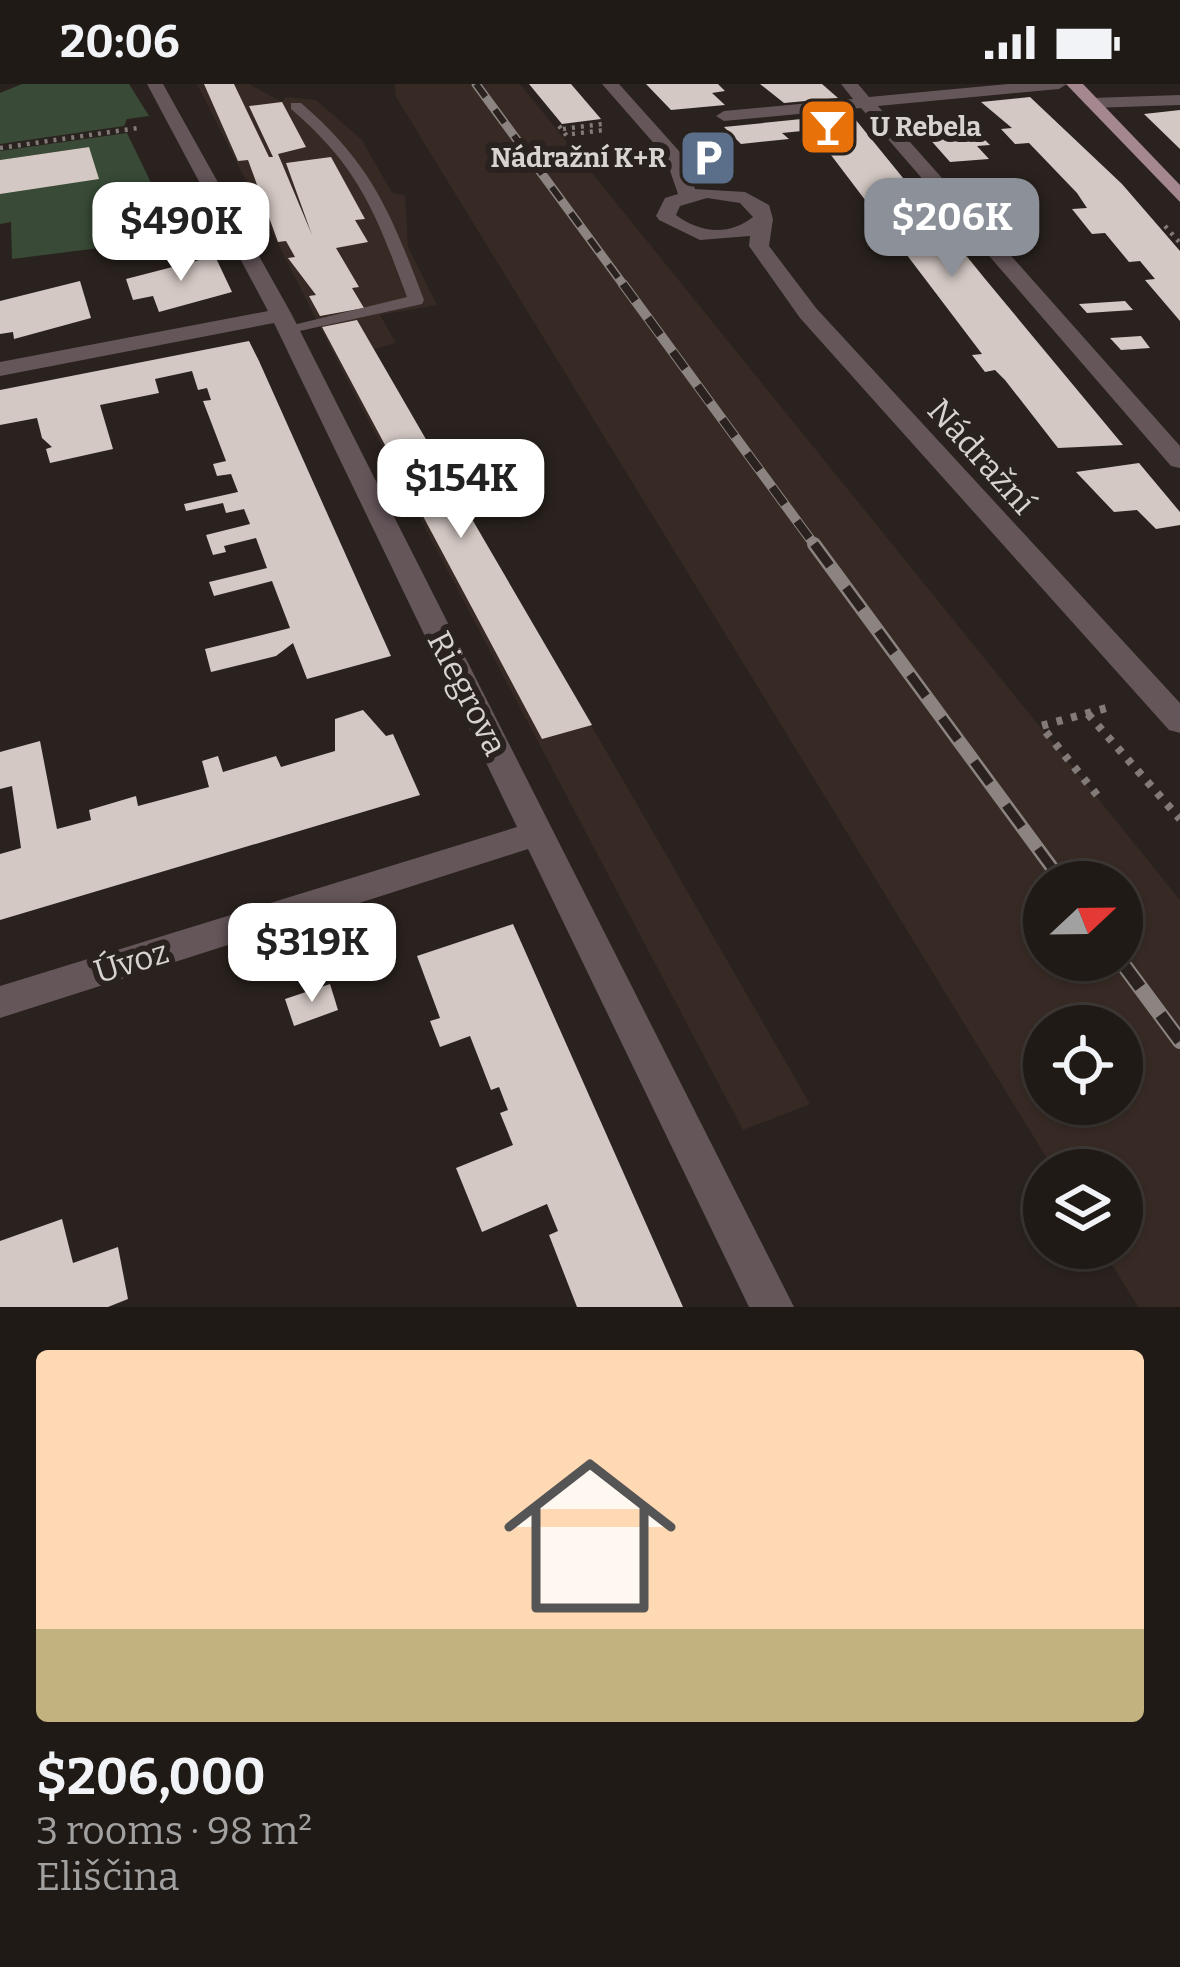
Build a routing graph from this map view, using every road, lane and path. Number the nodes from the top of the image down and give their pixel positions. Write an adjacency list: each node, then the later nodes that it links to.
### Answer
1 (155, 84): 11 (street, Riegrova)
2 (610, 84): 14 (street, Nádražní)
3 (849, 84): 7 (street)
4 (1059, 84): 7 (street)
5 (1074, 84): 8 (main road)
6 (1180, 100): 8 (street)
7 (868, 102): 10 (street); 30 (street)
8 (1093, 104): 24 (main road)
9 (296, 106): 28 (lane)
10 (724, 116)
11 (175, 122): 16 (path); 28 (street, Riegrova)
12 (615, 122): 13 (path)
13 (563, 128): 15 (path); 21 (path)
14 (656, 134): 22 (street, Nádražní); 23 (street, Nádražní)
15 (577, 140)
16 (38, 142): 18 (path); 19 (path)
17 (498, 143): 20 (path)
18 (0, 148)
19 (41, 151)
20 (506, 154)
21 (596, 173)
22 (688, 195): 23 (street); 26 (street, Nádražní)
23 (736, 195): 25 (street, Nádražní)
24 (1180, 196)
25 (760, 223): 26 (street); 27 (street, Nádražní)
26 (711, 235): 27 (street)
27 (808, 313): 31 (street, Nádražní)
28 (283, 322): 29 (street); 34 (street, Riegrova)
29 (0, 368)
30 (1180, 461)
31 (1180, 722)
32 (1097, 795): 33 (path)
33 (1180, 819)
34 (538, 833): 35 (street, Úvoz); 36 (street, Riegrova)
35 (0, 1002)
36 (772, 1307)

